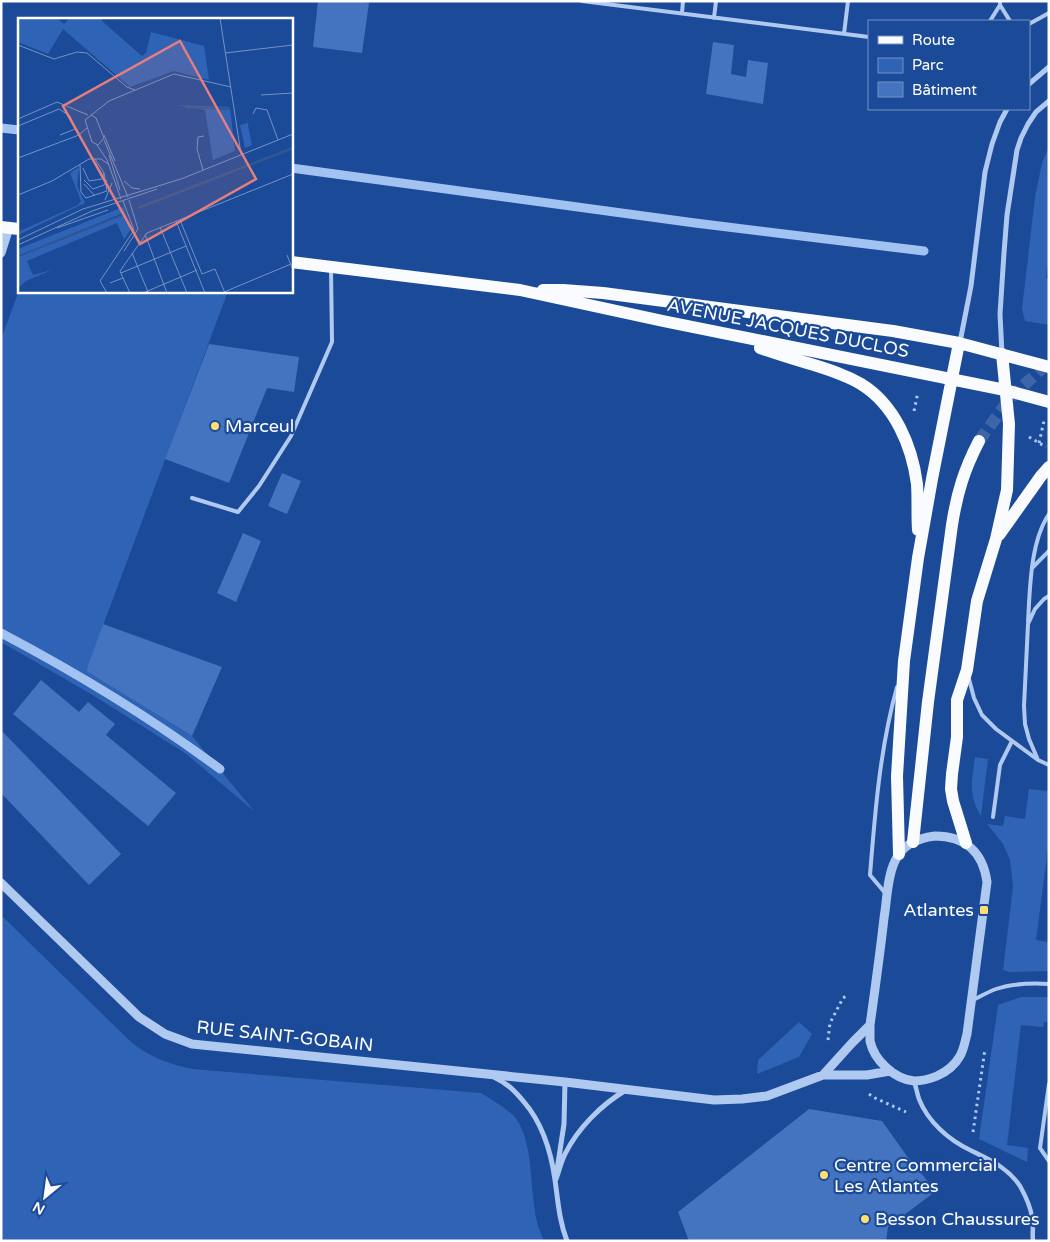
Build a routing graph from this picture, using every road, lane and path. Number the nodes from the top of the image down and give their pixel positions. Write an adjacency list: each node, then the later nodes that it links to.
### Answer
1 (582, 1): 7 (lane)
2 (683, 1): 7 (lane)
3 (716, 1): 8 (lane)
4 (848, 1): 12 (lane)
5 (1000, 3): 9 (lane); 10 (lane)
6 (1049, 13): 11 (lane)
7 (682, 14): 8 (lane)
8 (714, 18): 12 (lane)
9 (991, 20)
10 (1009, 20)
11 (1030, 23)
12 (844, 34): 13 (lane)
13 (868, 37)
14 (1049, 67): 15 (street)
15 (1030, 83)
16 (1049, 101): 25 (street)
17 (1006, 110): 24 (street)
18 (10, 228): 19 (street)
19 (1, 253)
20 (292, 262): 21 (main road, AVENUE JACQUES DUCLOS)
21 (330, 267): 22 (main road, AVENUE JACQUES DUCLOS); 38 (lane)
22 (520, 290): 23 (main road, AVENUE JACQUES DUCLOS); 24 (main road, AVENUE JACQUES DUCLOS)
23 (663, 321): 27 (main road, AVENUE JACQUES DUCLOS); 42 (main road)
24 (960, 343): 25 (main road, AVENUE JACQUES DUCLOS); 27 (main road)
25 (1002, 354): 26 (main road, AVENUE JACQUES DUCLOS); 29 (main road)
26 (1049, 368)
27 (952, 379): 29 (main road, AVENUE JACQUES DUCLOS); 42 (main road)
28 (919, 387): 31 (path)
29 (1005, 390): 30 (main road, AVENUE JACQUES DUCLOS); 40 (main road)
30 (1049, 402)
31 (914, 412)
32 (1044, 419): 35 (path)
33 (1022, 434): 35 (path)
34 (979, 441): 52 (main road)
35 (1039, 443): 36 (path)
36 (1047, 447)
37 (1049, 467): 40 (main road)
38 (192, 498)
39 (1049, 514): 43 (lane)
40 (996, 539): 47 (main road)
41 (1049, 551): 43 (lane)
42 (918, 558): 46 (main road)
43 (1032, 568): 45 (lane)
44 (1049, 596): 45 (lane)
45 (1028, 624): 49 (lane)
46 (904, 661): 54 (main road); 56 (lane)
47 (967, 670): 48 (lane); 53 (main road)
48 (1012, 741): 49 (lane); 51 (lane)
49 (1038, 760): 50 (lane)
50 (1049, 765)
51 (993, 817)
52 (913, 842): 53 (street); 54 (street)
53 (966, 843): 58 (street)
54 (899, 854): 56 (street)
55 (1, 883): 62 (street, RUE SAINT-GOBAIN)
56 (887, 896): 59 (street)
57 (1049, 984): 58 (lane)
58 (971, 1001): 64 (street)
59 (870, 1025): 61 (street); 63 (street)
60 (986, 1046): 68 (path)
61 (890, 1071): 63 (street); 64 (street)
62 (486, 1074): 65 (street, RUE SAINT-GOBAIN); 70 (street)
63 (823, 1075): 67 (street, RUE SAINT-GOBAIN)
64 (914, 1081): 68 (street)
65 (565, 1082): 67 (street, RUE SAINT-GOBAIN); 70 (street)
66 (1049, 1084): 69 (lane)
67 (626, 1090): 70 (street)
68 (970, 1150): 72 (street)
69 (1049, 1161)
70 (556, 1180): 71 (street)
71 (567, 1241)
72 (1033, 1241)

